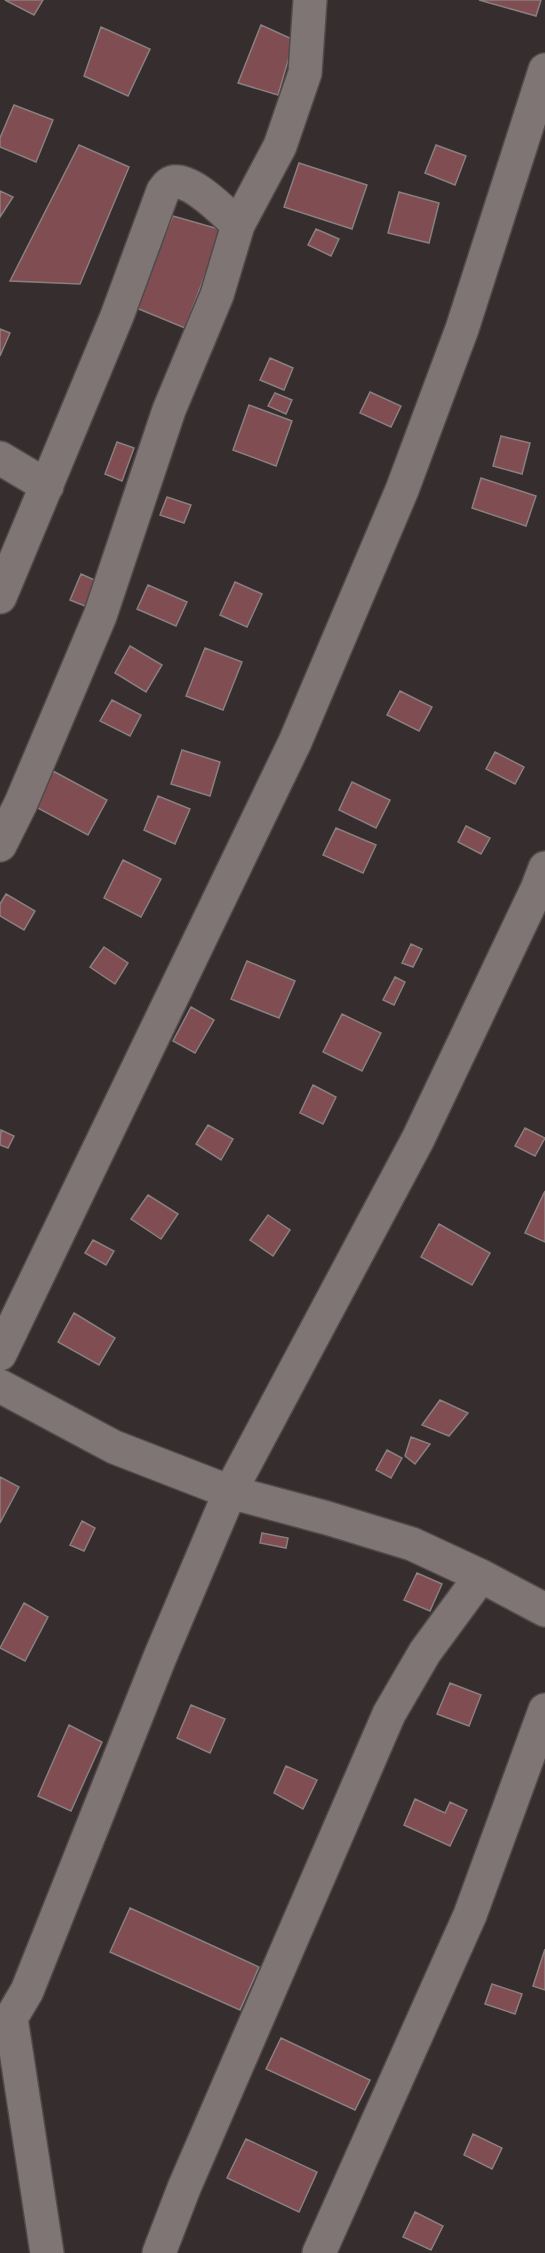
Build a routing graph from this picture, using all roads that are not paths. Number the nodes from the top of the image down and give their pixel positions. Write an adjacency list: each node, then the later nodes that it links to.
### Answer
1 (310, 0): 3 (street)
2 (545, 70): 9 (street)
3 (238, 225): 5 (street); 7 (street)
4 (0, 458): 5 (street)
5 (47, 486): 6 (street)
6 (0, 597)
7 (0, 845)
8 (545, 868): 11 (street)
9 (0, 1354)
10 (0, 1386): 11 (street)
11 (230, 1491): 12 (street); 15 (street)
12 (481, 1576): 13 (street); 17 (street)
13 (545, 1610)
14 (545, 1710): 18 (street)
15 (5, 2020): 16 (street)
16 (47, 2253)
17 (159, 2253)
18 (319, 2253)

